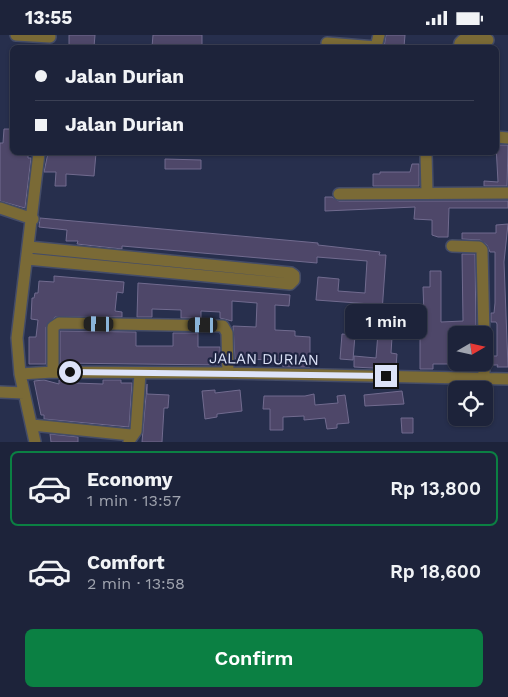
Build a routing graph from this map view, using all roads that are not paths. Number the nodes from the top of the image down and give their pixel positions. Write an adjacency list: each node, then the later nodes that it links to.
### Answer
1 (16, 35): 2 (street)
2 (50, 40)
3 (488, 41): 6 (street)
4 (327, 43): 5 (street)
5 (352, 45)
6 (460, 45)
7 (39, 155): 13 (street)
8 (426, 155): 9 (street)
9 (427, 192): 10 (street); 11 (street)
10 (508, 193)
11 (339, 194)
12 (0, 208): 13 (street)
13 (33, 219): 15 (street)
14 (452, 246): 17 (street)
15 (29, 247): 16 (street); 16 (street)
16 (27, 259): 22 (street)
17 (484, 326)
18 (484, 371): 23 (street)
19 (53, 372): 20 (street, JALAN DURIAN); 21 (street); 22 (street, JALAN DURIAN)
20 (140, 373): 21 (street, JALAN DURIAN); 28 (street)
21 (228, 373): 23 (street, JALAN DURIAN)
22 (20, 374): 26 (street)
23 (484, 378): 24 (street, JALAN DURIAN)
24 (508, 379)
25 (0, 392): 26 (street)
26 (24, 393): 27 (street)
27 (32, 425): 28 (street); 29 (street)
28 (130, 439)
29 (35, 442)

